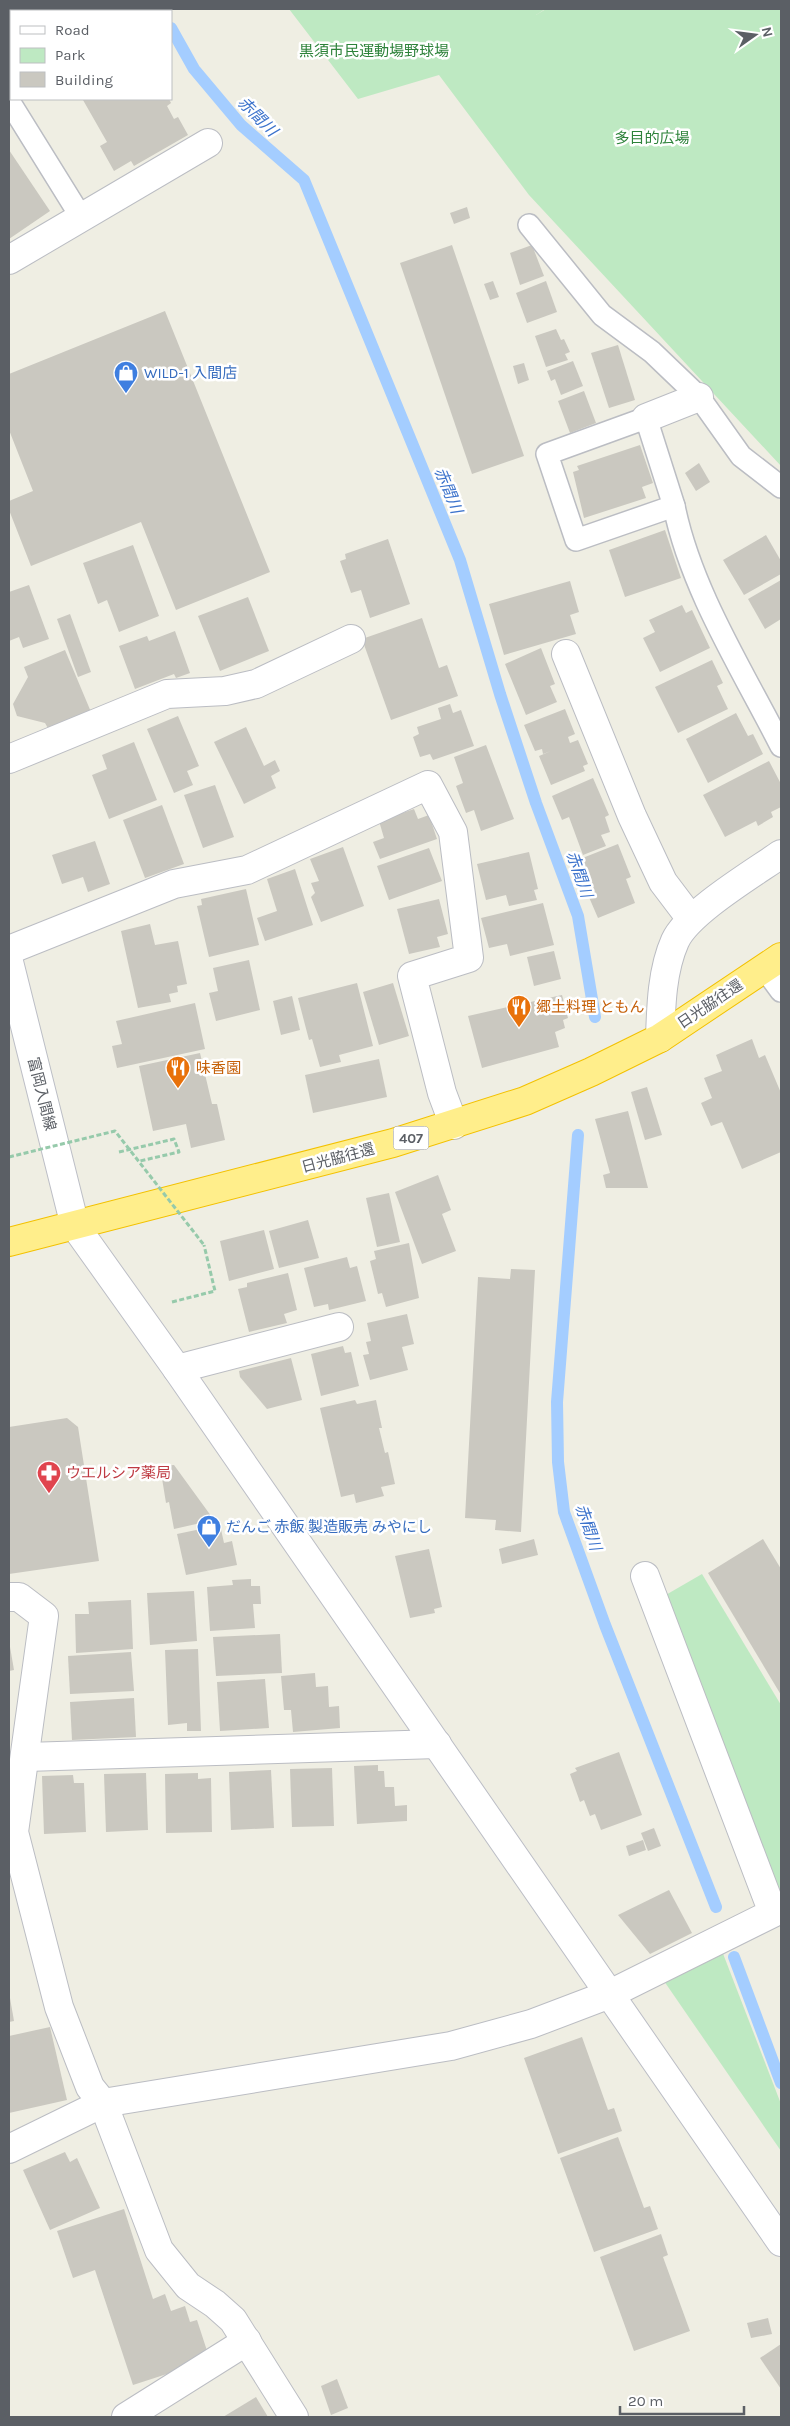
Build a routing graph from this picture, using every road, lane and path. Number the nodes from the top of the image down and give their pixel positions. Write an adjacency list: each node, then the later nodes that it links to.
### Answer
1 (9, 101): 3 (lane)
2 (208, 143): 3 (street)
3 (81, 218): 5 (street)
4 (529, 226): 6 (lane)
5 (9, 260)
6 (699, 397): 7 (street); 8 (lane)
7 (646, 418): 9 (lane); 9 (lane)
8 (781, 487)
9 (674, 506): 12 (lane)
10 (352, 638): 13 (street)
11 (566, 654): 15 (street)
12 (781, 746)
13 (9, 759)
14 (781, 854): 15 (street)
15 (692, 919): 20 (street)
16 (9, 950): 21 (street)
17 (9, 962): 25 (street, 富岡入間線)
18 (772, 962): 19 (lane); 20 (highway, 日光脇往還 / 407)
19 (781, 991)
20 (660, 1038): 21 (highway, 日光脇往還 / 407)
21 (454, 1125): 25 (highway, 日光脇往還 / 407)
22 (119, 1152): 24 (path)
23 (9, 1157): 24 (path, bridge)
24 (140, 1161): 27 (path, bridge)
25 (75, 1226): 26 (highway, 日光脇往還 / 407); 29 (street)
26 (9, 1242)
27 (169, 1302)
28 (340, 1327): 29 (street)
29 (177, 1369): 32 (street)
30 (645, 1576): 34 (street)
31 (9, 1597): 33 (street)
32 (437, 1744): 33 (street); 34 (street)
33 (26, 1757): 35 (street)
34 (610, 1994): 35 (street); 37 (street)
35 (103, 2104): 36 (street); 38 (street)
36 (9, 2149)
37 (781, 2242)
38 (247, 2341): 39 (street); 40 (street)
39 (126, 2417)
40 (294, 2417)

